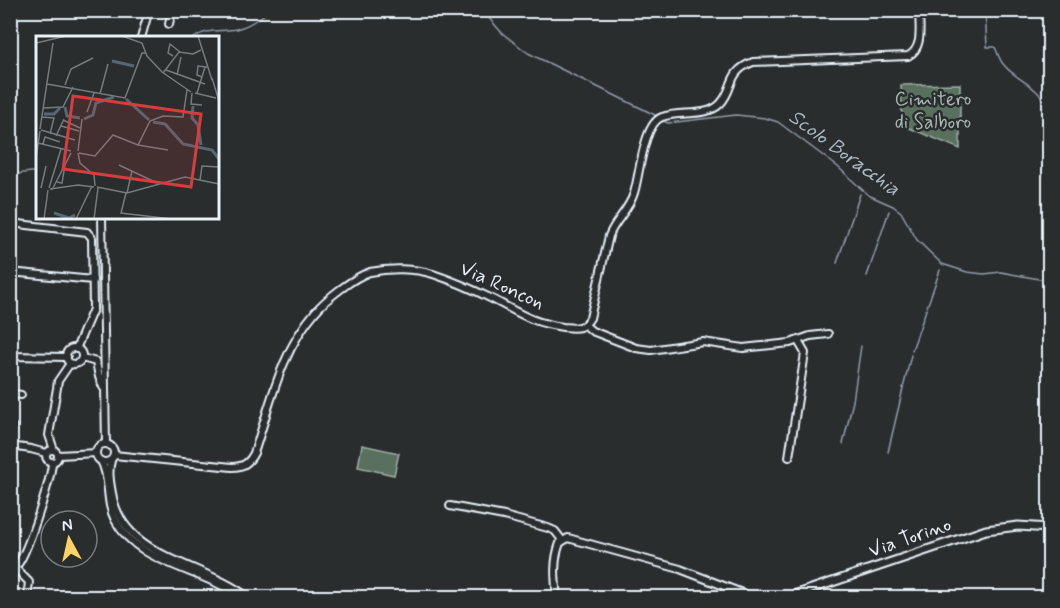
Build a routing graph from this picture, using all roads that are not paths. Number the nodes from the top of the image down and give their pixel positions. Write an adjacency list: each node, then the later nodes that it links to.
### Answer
1 (149, 10): 5 (street)
2 (172, 10): 4 (street)
3 (919, 10): 10 (street)
4 (169, 24)
5 (142, 36)
6 (102, 219): 18 (street)
7 (10, 223): 9 (street)
8 (10, 272): 9 (street)
9 (93, 280): 13 (street)
10 (585, 325): 12 (street); 27 (street, Via Roncon)
11 (828, 334): 12 (street)
12 (798, 341): 26 (street)
13 (76, 349): 15 (street); 16 (street)
14 (10, 356): 15 (street)
15 (66, 357): 17 (street)
16 (82, 357): 17 (street); 18 (street)
17 (74, 364): 24 (street)
18 (105, 391): 21 (street)
19 (10, 393): 20 (street)
20 (21, 395)
21 (106, 444): 25 (street); 27 (street)
22 (10, 446): 23 (street)
23 (46, 453): 24 (street); 29 (street)
24 (56, 453): 25 (street); 29 (street)
25 (96, 453): 28 (street)
26 (789, 457)
27 (112, 458): 28 (street, Via Roncon); 36 (street)
28 (101, 461): 35 (street)
29 (52, 462): 33 (street)
30 (450, 506): 32 (street)
31 (1050, 528): 39 (street, Via Torino)
32 (562, 540): 37 (street); 38 (street)
33 (13, 569): 34 (street)
34 (27, 597)
35 (241, 597)
36 (249, 597)
37 (557, 597)
38 (755, 597)
39 (785, 597)

